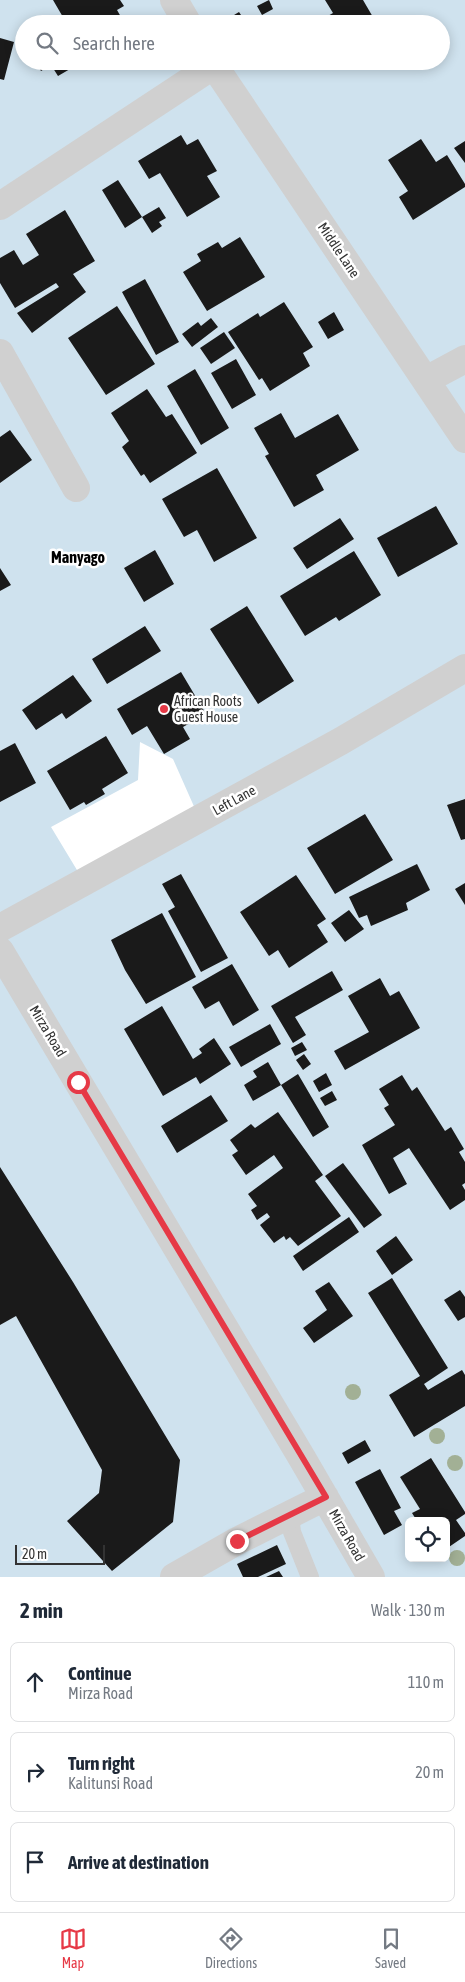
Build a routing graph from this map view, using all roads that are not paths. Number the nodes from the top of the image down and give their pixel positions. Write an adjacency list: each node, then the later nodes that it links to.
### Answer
1 (174, 0): 2 (street)
2 (183, 15)
3 (203, 70): 5 (street)
4 (218, 70): 8 (street, Middle Lane)
5 (0, 206)
6 (0, 354): 10 (street)
7 (465, 359): 8 (street)
8 (426, 380): 9 (street, Middle Lane)
9 (465, 439)
10 (76, 488)
11 (465, 668): 12 (street, Left Lane)
12 (0, 928)
13 (0, 951): 14 (street, Mirza Road)
14 (326, 1497): 15 (street); 18 (street, Mirza Road)
15 (290, 1514): 16 (street); 17 (lane)
16 (174, 1577)
17 (310, 1577)
18 (371, 1577)

